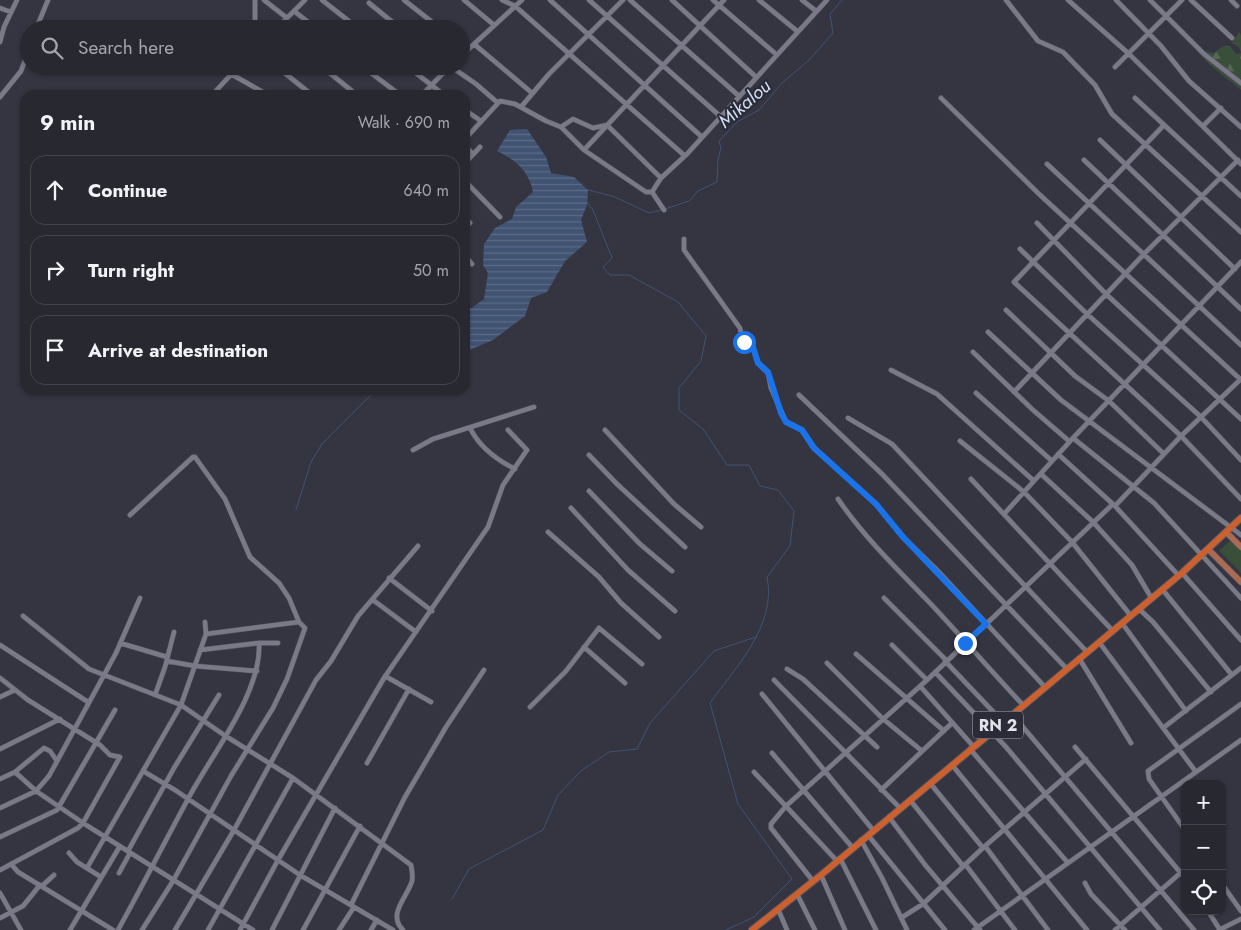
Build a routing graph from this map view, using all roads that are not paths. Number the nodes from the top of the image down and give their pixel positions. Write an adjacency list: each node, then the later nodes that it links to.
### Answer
1 (17, 0): 35 (street)
2 (48, 0): 39 (street)
3 (255, 0): 40 (street)
4 (264, 0): 38 (street)
5 (305, 0): 33 (street)
6 (322, 0): 42 (street)
7 (404, 0): 44 (street)
8 (464, 0): 46 (street)
9 (502, 0): 30 (street)
10 (522, 0): 30 (street)
11 (550, 0): 48 (street)
12 (589, 0): 36 (street)
13 (623, 0): 36 (street)
14 (630, 0): 52 (street)
15 (672, 0): 45 (street)
16 (713, 0): 29 (street)
17 (724, 0): 29 (street)
18 (759, 0): 47 (street)
19 (802, 0): 34 (street)
20 (827, 0): 34 (street)
21 (1006, 0): 100 (street)
22 (1068, 0): 55 (street)
23 (1116, 0): 49 (street)
24 (1150, 0): 37 (street)
25 (1182, 0): 37 (street)
26 (1191, 0): 50 (street)
27 (1230, 0): 31 (street)
28 (369, 3): 43 (street)
29 (719, 5): 45 (street); 57 (street)
30 (515, 6): 46 (street); 56 (street)
31 (1237, 6)
32 (0, 8): 35 (street)
33 (294, 11): 38 (street); 41 (street)
34 (816, 11): 47 (street)
35 (11, 12): 51 (street)
36 (607, 16): 48 (street); 58 (street)
37 (1168, 16): 49 (street); 70 (street)
38 (287, 18)
39 (40, 20)
40 (254, 20)
41 (306, 20)
42 (348, 20)
43 (390, 20)
44 (430, 20)
45 (700, 24): 52 (street); 69 (street)
46 (494, 25): 53 (street)
47 (797, 32): 57 (street)
48 (589, 34): 56 (street); 71 (street)
49 (1148, 34): 55 (street); 88 (street)
50 (1232, 38)
51 (0, 41)
52 (681, 43): 58 (street); 81 (street)
53 (474, 44): 54 (street); 80 (street)
54 (470, 48)
55 (1128, 53): 59 (street); 94 (street)
56 (569, 54): 80 (street); 86 (street)
57 (776, 55): 69 (street)
58 (663, 65): 71 (street); 90 (street)
59 (1115, 66)
60 (20, 72): 82 (street)
61 (230, 75): 73 (street)
62 (233, 75): 74 (street)
63 (287, 75): 75 (street)
64 (331, 75): 76 (street)
65 (374, 75): 77 (street)
66 (418, 75): 72 (street)
67 (441, 75): 72 (street)
68 (463, 75): 85 (street)
69 (756, 77): 81 (street)
70 (1241, 83)
71 (645, 84): 86 (street); 98 (street)
72 (431, 85): 78 (street); 79 (street)
73 (217, 90)
74 (259, 90)
75 (306, 90)
76 (351, 90)
77 (393, 90)
78 (426, 90)
79 (438, 90)
80 (532, 93): 87 (street)
81 (739, 96): 90 (street)
82 (0, 97)
83 (941, 98): 123 (street)
84 (1135, 98): 92 (street)
85 (498, 103): 87 (street); 91 (street)
86 (626, 105): 93 (street); 105 (street)
87 (521, 107): 95 (street)
88 (1221, 108): 94 (street); 96 (street)
89 (470, 113): 91 (street)
90 (720, 116): 98 (street)
91 (481, 121): 97 (street)
92 (1164, 125): 100 (street); 111 (street)
93 (607, 126): 95 (street); 102 (street); 112 (street)
94 (1204, 126): 108 (street)
95 (561, 127): 102 (street)
96 (1241, 127)
97 (470, 133)
98 (702, 137): 105 (street)
99 (1100, 140): 110 (street)
100 (1146, 146): 110 (street); 117 (street)
101 (480, 147): 104 (street)
102 (584, 150): 115 (street)
103 (470, 151): 104 (street)
104 (473, 154): 106 (street)
105 (685, 156): 112 (street)
106 (470, 157)
107 (1084, 160): 113 (street)
108 (1239, 162): 111 (street)
109 (1047, 164): 118 (street)
110 (1127, 165): 113 (street); 121 (street)
111 (1220, 176): 116 (street); 117 (street)
112 (661, 178): 115 (street)
113 (1109, 185): 118 (street); 125 (street)
114 (470, 186): 120 (street)
115 (652, 192): 119 (street)
116 (1241, 196)
117 (1201, 197): 121 (street); 124 (street)
118 (1089, 204): 123 (street); 129 (street)
119 (664, 210)
120 (500, 217)
121 (1182, 217): 125 (street); 134 (street)
122 (1037, 223): 127 (street)
123 (1069, 223): 127 (street); 135 (street)
124 (1241, 232)
125 (1163, 236): 129 (street); 136 (street)
126 (684, 239): 224 (street)
127 (1053, 240): 131 (street); 137 (street)
128 (1020, 249): 131 (street)
129 (1143, 254): 135 (street); 138 (street)
130 (470, 262): 133 (street)
131 (1033, 262): 141 (street); 144 (street)
132 (1241, 262): 134 (street)
133 (472, 264)
134 (1235, 269): 136 (street)
135 (1125, 273): 137 (street); 142 (street)
136 (1218, 287): 138 (street); 139 (street)
137 (1106, 294): 141 (street); 146 (street)
138 (1200, 306): 142 (street); 145 (street)
139 (1241, 309)
140 (1006, 310): 148 (street)
141 (1088, 314): 144 (street); 149 (street)
142 (1182, 326): 146 (street); 152 (street)
143 (988, 332): 151 (street)
144 (1069, 333): 148 (street); 153 (street)
145 (1241, 344)
146 (1162, 346): 149 (street); 157 (street)
147 (973, 352): 154 (street)
148 (1050, 353): 151 (street); 158 (street)
149 (1143, 365): 153 (street); 160 (street)
150 (891, 370): 180 (street)
151 (1031, 373): 154 (street); 163 (street)
152 (1241, 379): 157 (street)
153 (1124, 383): 158 (street); 167 (street)
154 (1014, 392): 168 (street)
155 (976, 393): 175 (street)
156 (799, 395): 215 (street)
157 (1220, 398): 160 (street); 162 (street)
158 (1109, 402): 163 (street); 172 (street)
159 (534, 407): 164 (street)
160 (1201, 417): 167 (street); 174 (street)
161 (848, 418): 208 (street)
162 (1241, 418)
163 (1090, 422): 168 (street); 176 (street)
164 (470, 428): 170 (street); 177 (street)
165 (508, 430): 177 (street)
166 (605, 430): 192 (street)
167 (1181, 436): 172 (street); 185 (street)
168 (1071, 439): 171 (street); 181 (street)
169 (960, 441): 183 (street)
170 (413, 450)
171 (1058, 454): 175 (street); 186 (street)
172 (1164, 454): 176 (street)
173 (589, 455): 199 (street)
174 (1241, 460)
175 (1052, 461): 178 (street)
176 (1152, 466): 181 (street); 193 (street)
177 (515, 469): 217 (street)
178 (1041, 474): 180 (street); 191 (street)
179 (971, 479): 189 (street)
180 (1034, 481): 183 (street)
181 (1133, 486): 186 (street); 202 (street)
182 (589, 491): 204 (street)
183 (1024, 492): 189 (street); 197 (street)
184 (838, 499): 235 (street)
185 (1241, 499)
186 (1114, 505): 191 (street); 205 (street)
187 (571, 508): 218 (street)
188 (130, 514): 222 (street)
189 (1004, 514): 203 (street)
190 (1241, 518): 193 (highway, RN 2)
191 (1093, 522): 197 (street); 212 (street)
192 (700, 527)
193 (1233, 527): 195 (highway, RN 2); 196 (street)
194 (548, 532): 229 (street)
195 (1227, 533): 200 (main road); 201 (highway, RN 2)
196 (1241, 535)
197 (1072, 542): 203 (street); 220 (street)
198 (418, 546): 206 (street)
199 (685, 547)
200 (1241, 547)
201 (1209, 550): 202 (highway, RN 2); 207 (main road)
202 (1203, 555): 205 (highway, RN 2); 213 (street)
203 (1051, 562): 208 (street); 225 (street)
204 (672, 571)
205 (1180, 574): 209 (highway, RN 2); 230 (street)
206 (389, 578): 214 (street); 217 (street)
207 (1241, 582)
208 (1027, 585): 215 (street); 240 (street)
209 (1162, 589): 212 (highway, RN 2); 256 (street)
210 (140, 598): 232 (street)
211 (884, 598): 244 (street)
212 (1152, 598): 216 (highway, RN 2)
213 (1241, 598)
214 (373, 600): 227 (street); 306 (street)
215 (1007, 605): 224 (street); 248 (street)
216 (1139, 609): 220 (highway, RN 2); 265 (street)
217 (432, 611): 227 (street)
218 (675, 611)
219 (22, 616): 254 (street)
220 (1131, 616): 223 (highway, RN 2)
221 (205, 622): 228 (street)
222 (299, 622): 228 (street); 299 (street)
223 (1122, 623): 225 (highway, RN 2); 278 (street)
224 (986, 624): 235 (street); 262 (street)
225 (1112, 630): 231 (highway, RN 2)
226 (174, 632): 243 (street)
227 (416, 632): 255 (street)
228 (206, 634): 239 (street)
229 (659, 637)
230 (1241, 640)
231 (1099, 642): 240 (highway, RN 2); 286 (street)
232 (120, 643): 243 (street); 254 (street)
233 (259, 643): 234 (street); 239 (street); 252 (street)
234 (278, 643)
235 (965, 643): 244 (street); 275 (street)
236 (892, 644): 259 (street)
237 (0, 646): 271 (street)
238 (584, 647): 246 (street); 260 (street); 276 (street)
239 (200, 650): 247 (street)
240 (1087, 652): 242 (highway, RN 2)
241 (856, 654): 270 (street)
242 (1079, 658): 248 (highway, RN 2); 293 (street)
243 (167, 659): 247 (street); 267 (street)
244 (946, 661): 253 (street); 282 (street)
245 (827, 663): 280 (street)
246 (642, 664)
247 (195, 666): 252 (street); 274 (street)
248 (1066, 668): 262 (highway, RN 2)
249 (1241, 668): 256 (street)
250 (788, 669): 289 (street)
251 (484, 670): 345 (street)
252 (257, 671): 290 (street)
253 (935, 672): 259 (street); 288 (street)
254 (104, 676): 267 (street); 271 (street)
255 (385, 676): 263 (street); 322 (street)
256 (1232, 676): 265 (street)
257 (0, 678): 264 (street)
258 (774, 680): 302 (street)
259 (927, 680): 261 (street)
260 (626, 683)
261 (920, 686): 270 (street); 284 (street)
262 (1044, 686): 275 (highway, RN 2)
263 (409, 689): 272 (street); 305 (street)
264 (15, 690): 269 (street); 281 (street)
265 (1211, 692): 278 (street)
266 (762, 694): 309 (street)
267 (155, 695): 274 (street)
268 (219, 696): 283 (street)
269 (0, 697)
270 (907, 698): 280 (street); 287 (street)
271 (88, 702): 285 (street)
272 (431, 702)
273 (1241, 704): 297 (street)
274 (181, 705): 283 (street); 308 (street)
275 (1023, 705): 279 (highway, RN 2)
276 (530, 707)
277 (115, 710): 292 (street)
278 (1186, 711): 286 (street)
279 (1012, 714): 282 (highway, RN 2); 313 (street)
280 (882, 718): 289 (street); 300 (street)
281 (60, 719): 285 (street); 298 (street)
282 (1002, 721): 288 (highway, RN 2)
283 (204, 722): 290 (street); 317 (street)
284 (952, 723): 287 (street); 296 (street)
285 (74, 727): 292 (street); 304 (street)
286 (1163, 728): 297 (street)
287 (944, 730): 300 (street)
288 (991, 730): 296 (highway, RN 2); 321 (street)
289 (864, 734): 294 (street); 302 (street)
290 (224, 736): 299 (street); 324 (street)
291 (1241, 740): 312 (street)
292 (97, 743): 326 (street); 335 (street)
293 (1131, 743)
294 (877, 747)
295 (1075, 747): 303 (street)
296 (971, 748): 307 (highway, RN 2); 331 (street)
297 (1178, 748): 312 (street); 323 (street)
298 (0, 749)
299 (247, 750): 306 (street); 332 (street)
300 (922, 751): 319 (street)
301 (772, 753): 318 (street)
302 (844, 753): 309 (street); 319 (street)
303 (1086, 759): 313 (street); 333 (street)
304 (57, 761): 310 (street); 320 (street)
305 (367, 763)
306 (271, 764): 314 (street); 338 (street)
307 (952, 765): 316 (highway, RN 2); 339 (street)
308 (143, 771): 317 (street); 342 (street)
309 (825, 771): 318 (street); 341 (street)
310 (15, 772): 315 (street); 320 (street)
311 (754, 772): 327 (street)
312 (1196, 772): 323 (street)
313 (1065, 777): 321 (street); 340 (street)
314 (293, 778): 322 (street); 346 (street)
315 (0, 779)
316 (930, 783): 325 (highway, RN 2); 349 (street)
317 (165, 784): 324 (street); 351 (street)
318 (804, 790): 327 (street); 348 (street)
319 (881, 790): 330 (street)
320 (36, 791): 326 (street); 328 (street)
321 (1045, 795): 331 (street); 350 (street)
322 (317, 796): 329 (street); 353 (street)
323 (1161, 796): 333 (street); 336 (street)
324 (188, 799): 332 (street); 358 (street)
325 (910, 800): 330 (highway, RN 2); 357 (street)
326 (60, 806): 335 (street); 343 (street)
327 (786, 806): 354 (street); 370 (street)
328 (0, 808)
329 (335, 808): 337 (street); 365 (street)
330 (900, 808): 334 (highway, RN 2)
331 (1024, 812): 339 (street); 355 (street)
332 (212, 814): 338 (street); 369 (street)
333 (1133, 815): 340 (street); 360 (street)
334 (889, 816): 341 (highway, RN 2); 373 (street)
335 (83, 823): 342 (street); 356 (street)
336 (1181, 825)
337 (360, 826): 345 (street); 375 (street)
338 (234, 830): 346 (street); 379 (street)
339 (1004, 830): 349 (street); 368 (street)
340 (1110, 831): 350 (street); 374 (street)
341 (870, 832): 344 (highway, RN 2); 381 (street)
342 (106, 836): 347 (street); 359 (street)
343 (0, 837)
344 (861, 840): 348 (highway, RN 2); 392 (street)
345 (382, 844): 382 (street); 413 (street)
346 (256, 845): 353 (street); 386 (street)
347 (120, 846): 351 (street); 367 (street)
348 (852, 847): 354 (highway, RN 2)
349 (984, 847): 357 (street); 380 (street)
350 (1089, 848): 355 (street); 383 (street)
351 (129, 852): 358 (street); 363 (street)
352 (69, 853): 359 (street)
353 (278, 860): 365 (street); 395 (street)
354 (838, 860): 366 (highway, RN 2); 417 (street)
355 (1068, 863): 368 (street)
356 (11, 864): 361 (street); 372 (street)
357 (964, 865): 373 (street); 388 (street)
358 (153, 867): 369 (street); 402 (street)
359 (87, 868): 367 (street)
360 (1181, 868)
361 (0, 870)
362 (1181, 872): 374 (street)
363 (119, 874)
364 (54, 875): 372 (street)
365 (300, 875): 375 (street); 408 (street)
366 (821, 875): 370 (highway, RN 2); 416 (street)
367 (101, 877): 385 (street)
368 (1044, 880): 380 (street); 422 (street)
369 (173, 881): 379 (street); 403 (street)
370 (813, 882): 378 (highway, RN 2)
371 (1085, 883): 396 (street)
372 (41, 886): 385 (street); 389 (street)
373 (943, 887): 381 (street); 398 (street)
374 (1160, 888): 383 (street); 426 (street)
375 (325, 890): 382 (street); 409 (street)
376 (1226, 890): 387 (street)
377 (0, 893): 389 (street)
378 (797, 894): 384 (highway, RN 2); 415 (street)
379 (196, 896): 386 (street); 404 (street)
380 (1022, 896): 388 (street); 421 (street)
381 (923, 904): 392 (street); 419 (street)
382 (353, 906): 394 (street); 410 (street)
383 (1140, 908): 396 (street); 425 (street)
384 (778, 909): 397 (highway, RN 2); 414 (street)
385 (81, 911): 400 (street); 401 (street)
386 (220, 911): 395 (street); 405 (street)
387 (1241, 911)
388 (1002, 912): 398 (street); 420 (street)
389 (10, 913): 391 (street); 399 (street)
390 (1211, 915): 427 (street)
391 (0, 918)
392 (901, 918): 418 (street)
393 (1241, 919): 427 (street)
394 (377, 920): 411 (street); 412 (street)
395 (244, 924): 406 (street); 407 (street)
396 (1120, 925): 423 (street); 424 (street)
397 (755, 929)
398 (977, 929)
399 (20, 930)
400 (70, 930)
401 (113, 930)
402 (118, 930)
403 (142, 930)
404 (175, 930)
405 (208, 930)
406 (240, 930)
407 (253, 930)
408 (272, 930)
409 (303, 930)
410 (339, 930)
411 (371, 930)
412 (393, 930)
413 (403, 930)
414 (788, 930)
415 (815, 930)
416 (845, 930)
417 (876, 930)
418 (907, 930)
419 (944, 930)
420 (1015, 930)
421 (1048, 930)
422 (1087, 930)
423 (1115, 930)
424 (1125, 930)
425 (1160, 930)
426 (1194, 930)
427 (1220, 930)

